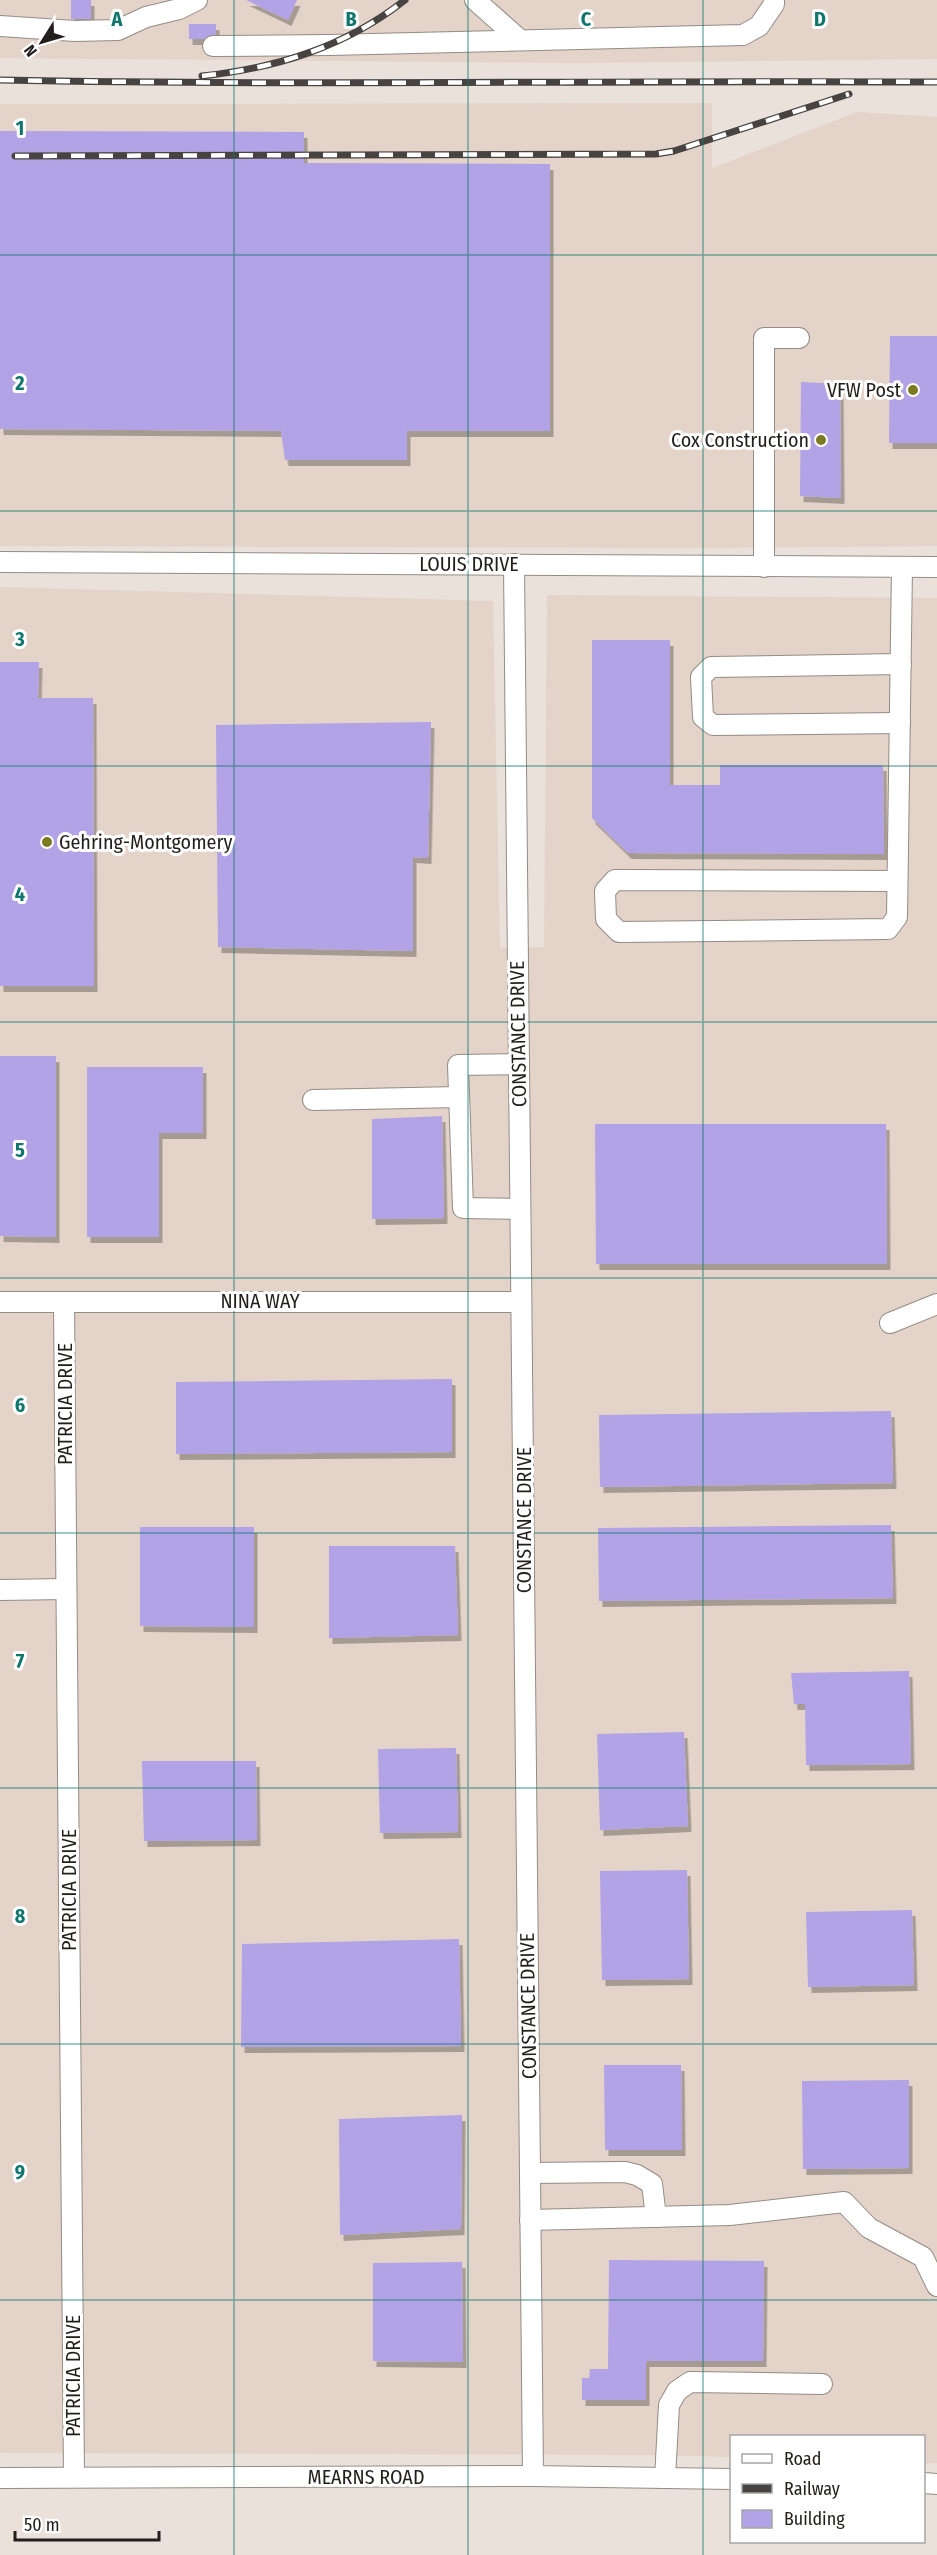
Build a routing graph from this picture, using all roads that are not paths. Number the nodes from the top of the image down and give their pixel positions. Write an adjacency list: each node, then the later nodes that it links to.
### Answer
1 (197, 0): 4 (street)
2 (475, 0): 5 (street)
3 (774, 0): 5 (street)
4 (0, 26)
5 (519, 39): 6 (street)
6 (213, 46)
7 (799, 338): 10 (street)
8 (0, 562): 9 (street, LOUIS DRIVE)
9 (514, 564): 10 (street, LOUIS DRIVE); 16 (street, CONSTANCE DRIVE)
10 (764, 567): 11 (street, LOUIS DRIVE)
11 (902, 567): 12 (street, LOUIS DRIVE); 13 (street)
12 (937, 567)
13 (901, 664): 14 (street); 14 (street)
14 (900, 723): 15 (street)
15 (897, 881): 15 (street)
16 (518, 1064): 17 (street); 19 (street, CONSTANCE DRIVE)
17 (459, 1097): 18 (street); 19 (street)
18 (313, 1100)
19 (520, 1209): 22 (street, CONSTANCE DRIVE)
20 (0, 1302): 21 (street, NINA WAY)
21 (64, 1302): 22 (street, NINA WAY); 25 (street, PATRICIA DRIVE)
22 (521, 1302): 27 (street, CONSTANCE DRIVE)
23 (937, 1304): 24 (street)
24 (890, 1323)
25 (66, 1589): 26 (street); 33 (street, PATRICIA DRIVE)
26 (0, 1590)
27 (530, 2173): 28 (street); 29 (street, CONSTANCE DRIVE)
28 (656, 2217): 29 (street); 30 (street)
29 (530, 2220): 32 (street, CONSTANCE DRIVE)
30 (937, 2286)
31 (822, 2384): 35 (street)
32 (533, 2476): 33 (street, MEARNS ROAD); 35 (street, MEARNS ROAD)
33 (74, 2477): 34 (street, MEARNS ROAD)
34 (0, 2478)
35 (665, 2478): 36 (street, MEARNS ROAD)
36 (730, 2479)

